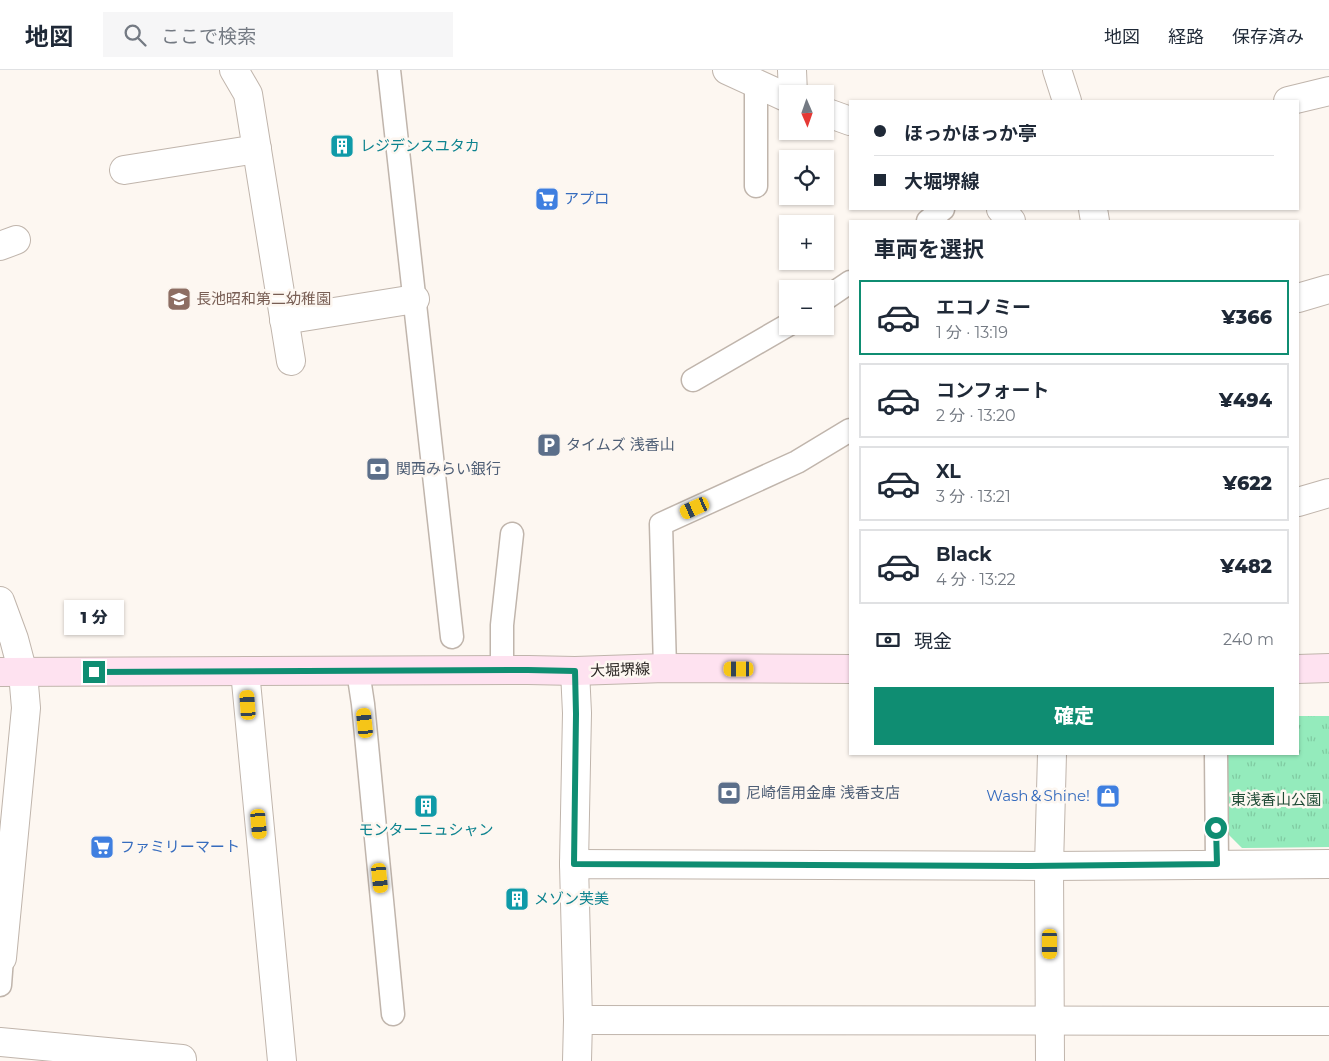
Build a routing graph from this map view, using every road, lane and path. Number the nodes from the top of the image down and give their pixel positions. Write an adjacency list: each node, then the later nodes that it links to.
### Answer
1 (234, 70): 14 (street)
2 (389, 70): 25 (lane)
3 (727, 70): 6 (street)
4 (792, 70): 7 (street)
5 (1057, 70): 10 (street)
6 (756, 83): 9 (street); 16 (lane)
7 (793, 85)
8 (1329, 91): 11 (street)
9 (779, 94)
10 (1067, 100)
11 (1292, 100)
12 (834, 115): 13 (street)
13 (849, 120)
14 (257, 148): 15 (street); 26 (street)
15 (124, 170)
16 (756, 186)
17 (942, 210): 19 (lane)
18 (1002, 210): 20 (street)
19 (929, 220)
20 (1010, 220)
21 (849, 283): 23 (lane)
22 (1329, 289): 24 (street)
23 (834, 293)
24 (1299, 298)
25 (415, 299): 26 (street); 35 (lane)
26 (284, 320): 28 (street)
27 (779, 330): 29 (lane)
28 (291, 361)
29 (692, 380)
30 (849, 431): 36 (lane)
31 (1329, 493): 32 (street)
32 (1299, 502)
33 (512, 534): 42 (lane)
34 (0, 601): 44 (street)
35 (452, 638)
36 (665, 668): 38 (main road, 大堀堺線); 43 (main road, 大堀堺線)
37 (1329, 668): 39 (main road)
38 (849, 669)
39 (1299, 669)
40 (246, 671): 41 (main road, 大堀堺線); 44 (main road, 大堀堺線); 58 (street)
41 (358, 671): 42 (main road, 大堀堺線); 52 (lane)
42 (502, 671): 43 (main road, 大堀堺線)
43 (575, 671): 47 (street)
44 (11, 672): 51 (street)
45 (1052, 755): 50 (street)
46 (1216, 755): 48 (lane)
47 (574, 864): 50 (street); 53 (street)
48 (1217, 864): 49 (street); 50 (street)
49 (1329, 864)
50 (1049, 866): 54 (street)
51 (1, 971)
52 (393, 1014)
53 (578, 1020): 54 (street); 59 (street)
54 (1050, 1021): 55 (street); 60 (street)
55 (1329, 1022)
56 (0, 1042): 57 (street)
57 (182, 1059)
58 (282, 1061)
59 (577, 1061)
60 (1050, 1061)

